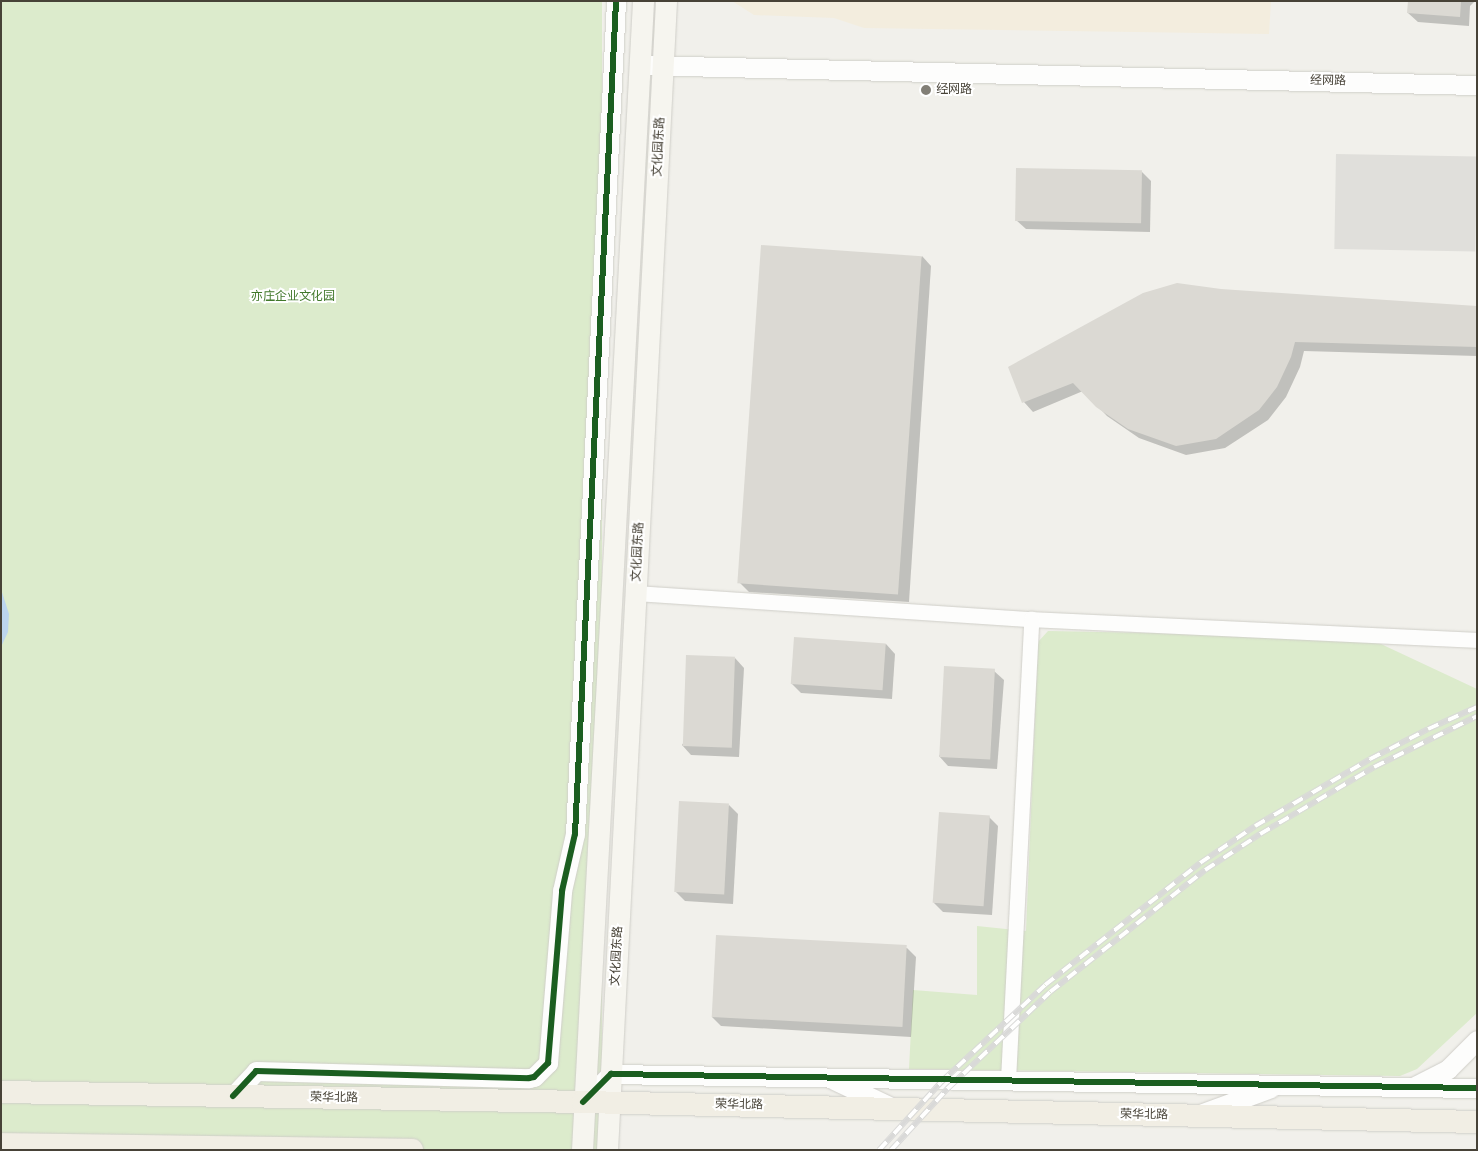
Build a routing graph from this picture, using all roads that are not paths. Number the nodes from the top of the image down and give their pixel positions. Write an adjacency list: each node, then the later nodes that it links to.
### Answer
1 (616, 1): 11 (street)
2 (643, 1): 5 (main road, 文化园东路)
3 (666, 1): 4 (main road, 文化园东路)
4 (663, 64): 5 (street, 经网路); 6 (street, 经网路); 7 (main road, 文化园东路)
5 (640, 65): 10 (main road, 文化园东路)
6 (1477, 85)
7 (636, 593): 8 (street); 13 (main road, 文化园东路)
8 (1031, 619): 9 (street); 15 (street)
9 (1477, 640)
10 (602, 749): 11 (street); 21 (main road, 文化园东路)
11 (575, 834): 20 (street)
12 (1477, 1040): 17 (street)
13 (610, 1074): 14 (street); 21 (street); 22 (main road, 文化园东路)
14 (830, 1078): 15 (street); 23 (street)
15 (1008, 1080): 16 (street)
16 (1282, 1084): 17 (street); 24 (street)
17 (1414, 1086): 18 (street)
18 (1477, 1088)
19 (1, 1092): 20 (main road, 荣华北路)
20 (233, 1096): 21 (main road, 荣华北路)
21 (583, 1102): 22 (main road, 荣华北路); 28 (main road, 文化园东路)
22 (609, 1102): 23 (main road, 荣华北路); 29 (main road, 文化园东路)
23 (894, 1109): 24 (main road, 荣华北路)
24 (1196, 1116): 25 (main road, 荣华北路)
25 (1477, 1122)
26 (1, 1144): 27 (main road)
27 (412, 1150)
28 (582, 1150)
29 (607, 1150)

